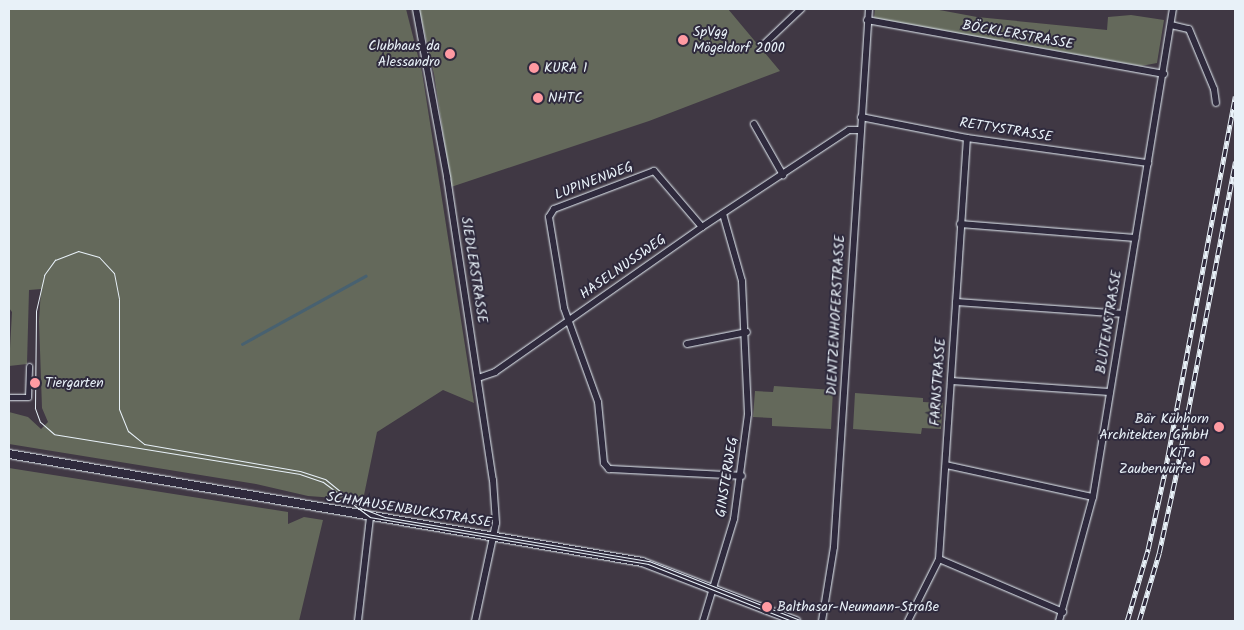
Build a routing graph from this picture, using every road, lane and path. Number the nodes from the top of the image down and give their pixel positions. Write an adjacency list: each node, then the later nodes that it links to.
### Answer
1 (416, 9): 26 (street, SIEDLERSTRASSE)
2 (801, 9): 7 (street)
3 (868, 9): 5 (street, DIENTZENHOFERSTRASSE)
4 (1173, 9): 6 (street, BLÜTENSTRASSE)
5 (867, 20): 8 (street, BÖCKLERSTRASSE); 10 (street, DIENTZENHOFERSTRASSE)
6 (1171, 25): 8 (street, BLÜTENSTRASSE); 9 (street)
7 (762, 46)
8 (1164, 74): 14 (street, BLÜTENSTRASSE)
9 (1216, 103)
10 (861, 117): 12 (street, DIENTZENHOFERSTRASSE); 13 (street, RETTYSTRASSE)
11 (754, 124): 15 (street)
12 (860, 130): 15 (street, HASELNUSSWEG); 43 (street, DIENTZENHOFERSTRASSE)
13 (967, 138): 14 (street, RETTYSTRASSE); 17 (street, FARNSTRASSE)
14 (1148, 163): 19 (street, BLÜTENSTRASSE)
15 (783, 175): 16 (street, HASELNUSSWEG)
16 (723, 214): 18 (street, HASELNUSSWEG); 23 (street, GINSTERWEG)
17 (960, 224): 19 (street); 20 (street, FARNSTRASSE)
18 (702, 227): 22 (street, HASELNUSSWEG); 22 (street, LUPINENWEG)
19 (1136, 238): 21 (street, BLÜTENSTRASSE)
20 (956, 302): 21 (street); 27 (street, FARNSTRASSE)
21 (1122, 314): 28 (street, BLÜTENSTRASSE)
22 (568, 321): 26 (street, HASELNUSSWEG); 32 (street)
23 (747, 332): 24 (street); 32 (street, GINSTERWEG)
24 (687, 344)
25 (29, 366): 29 (street)
26 (478, 378): 35 (street, SIEDLERSTRASSE)
27 (951, 380): 28 (street); 31 (street, FARNSTRASSE)
28 (1110, 392): 33 (street, BLÜTENSTRASSE)
29 (9, 397)
30 (9, 454): 34 (street, SCHMAUSENBUCKSTRASSE)
31 (946, 465): 33 (street); 36 (street, FARNSTRASSE)
32 (742, 476): 37 (street, GINSTERWEG)
33 (1093, 497): 38 (street, BLÜTENSTRASSE)
34 (370, 517): 35 (street, SCHMAUSENBUCKSTRASSE); 39 (street)
35 (492, 536): 37 (street, SCHMAUSENBUCKSTRASSE); 40 (street, SIEDLERSTRASSE)
36 (938, 559): 38 (street); 44 (street, FARNSTRASSE)
37 (712, 587): 41 (street, GINSTERWEG); 42 (street, SCHMAUSENBUCKSTRASSE)
38 (1063, 612): 45 (street, BLÜTENSTRASSE)
39 (358, 621)
40 (475, 621)
41 (703, 621)
42 (796, 621)
43 (822, 621)
44 (908, 621)
45 (1059, 621)

